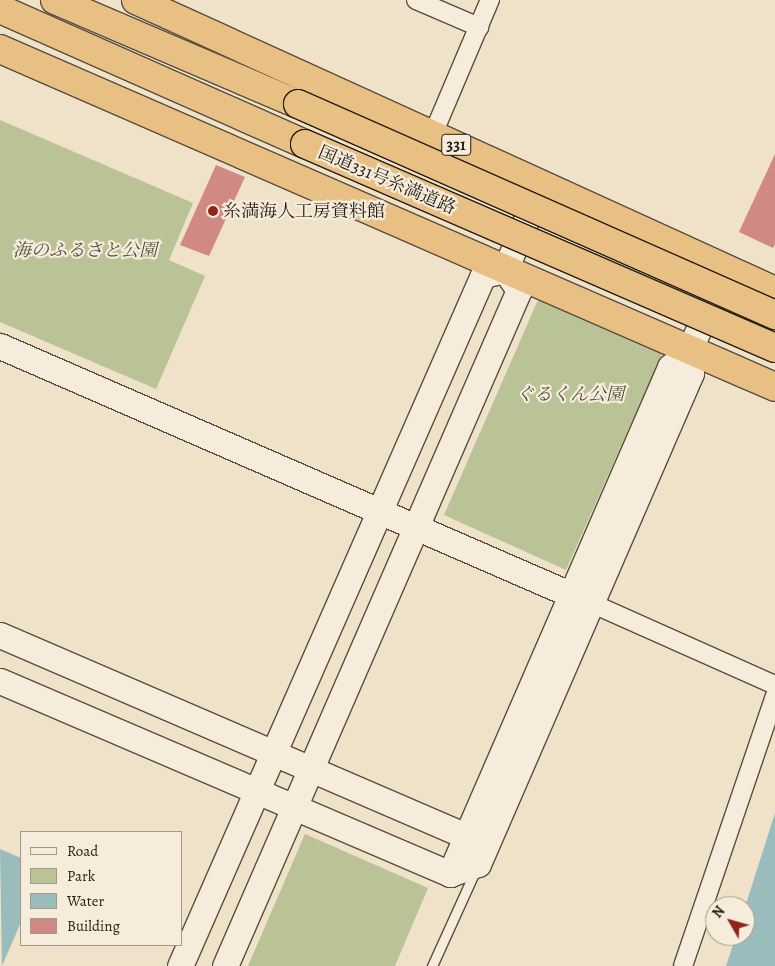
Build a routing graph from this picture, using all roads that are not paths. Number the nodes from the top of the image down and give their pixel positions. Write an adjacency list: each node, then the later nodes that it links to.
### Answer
1 (55, 0): 10 (highway, 国道331号糸満道路 / 331)
2 (100, 0): 10 (highway, 331)
3 (136, 0): 11 (highway, 331)
4 (416, 0): 7 (street)
5 (490, 0): 7 (street)
6 (0, 9): 12 (highway, 国道331号糸満道路)
7 (478, 27): 11 (street)
8 (0, 34): 12 (highway)
9 (0, 49): 15 (highway)
10 (298, 104): 17 (highway, 国道331号糸満道路 / 331, bridge)
11 (433, 134): 13 (highway, 331)
12 (305, 144): 19 (highway, 国道331号糸満道路, bridge)
13 (541, 185): 14 (highway, 331); 15 (street)
14 (725, 269): 16 (highway, 331); 20 (street)
15 (505, 270): 20 (highway); 22 (street); 23 (street)
16 (775, 291)
17 (775, 315)
18 (0, 346): 22 (street)
19 (775, 348)
20 (689, 351): 21 (highway); 24 (street)
21 (775, 387)
22 (379, 511): 23 (street); 29 (street)
23 (416, 527): 24 (street); 30 (street)
24 (583, 599): 27 (street); 33 (street); 34 (street)
25 (0, 635): 29 (street)
26 (0, 681): 31 (street)
27 (775, 685)
28 (775, 695): 39 (street)
29 (273, 752): 30 (street); 31 (street)
30 (312, 768): 32 (street); 33 (street)
31 (256, 792): 32 (street); 36 (street)
32 (294, 808): 35 (street); 37 (street)
33 (466, 836): 34 (street); 35 (street)
34 (478, 864): 35 (street); 38 (lane)
35 (450, 874)
36 (180, 966)
37 (225, 966)
38 (432, 966)
39 (684, 966)

